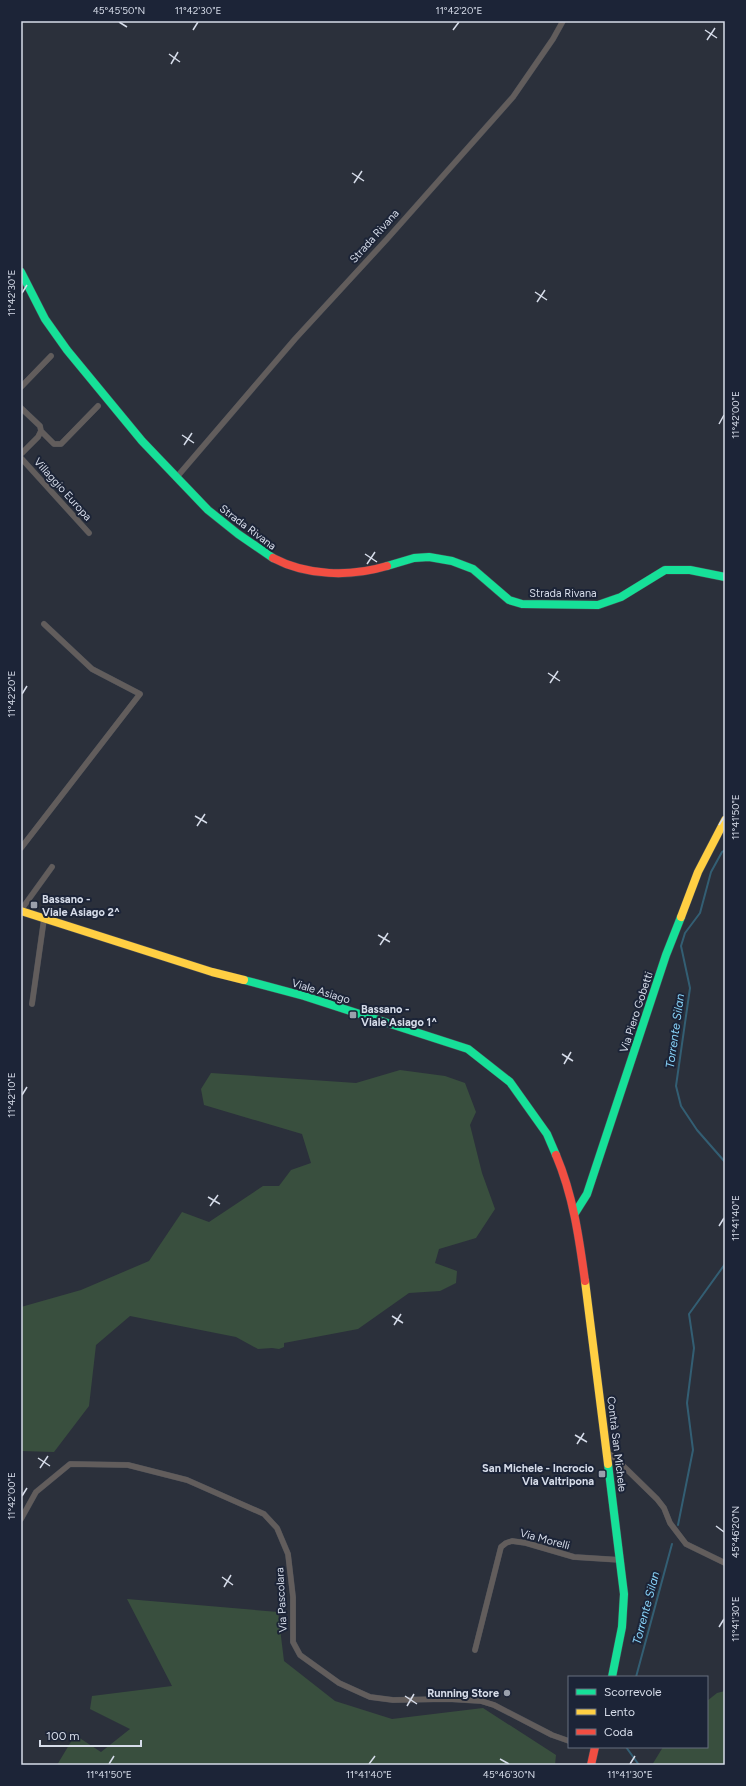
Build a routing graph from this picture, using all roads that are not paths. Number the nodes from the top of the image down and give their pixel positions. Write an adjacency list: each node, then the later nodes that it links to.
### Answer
1 (563, 21): 10 (street, Strada Rivana)
2 (21, 272): 10 (street, Strada Rivana)
3 (51, 356): 4 (street)
4 (21, 387)
5 (98, 406): 7 (street)
6 (21, 408): 7 (street)
7 (41, 431): 8 (street, Villaggio Europa)
8 (21, 454)
9 (21, 458): 11 (street, Villaggio Europa)
10 (176, 478): 12 (street, Strada Rivana)
11 (90, 534)
12 (725, 577)
13 (44, 624): 15 (street)
14 (725, 820): 20 (street, Via Piero Gobetti)
15 (22, 848)
16 (52, 867): 17 (street, Viale Asiago)
17 (21, 911): 18 (street, Viale Asiago)
18 (44, 919): 19 (street); 20 (street, Viale Asiago)
19 (32, 1004)
20 (575, 1213): 21 (street, Contrà San Michele)
21 (607, 1453): 23 (street, Contrà San Michele); 24 (street)
22 (21, 1519): 27 (street, Via Pascolara)
23 (621, 1560): 25 (street, Via Morelli); 26 (street, Contrà San Michele)
24 (725, 1563)
25 (475, 1650)
26 (612, 1676)
27 (568, 1741)
28 (595, 1748): 29 (street)
29 (591, 1765)

